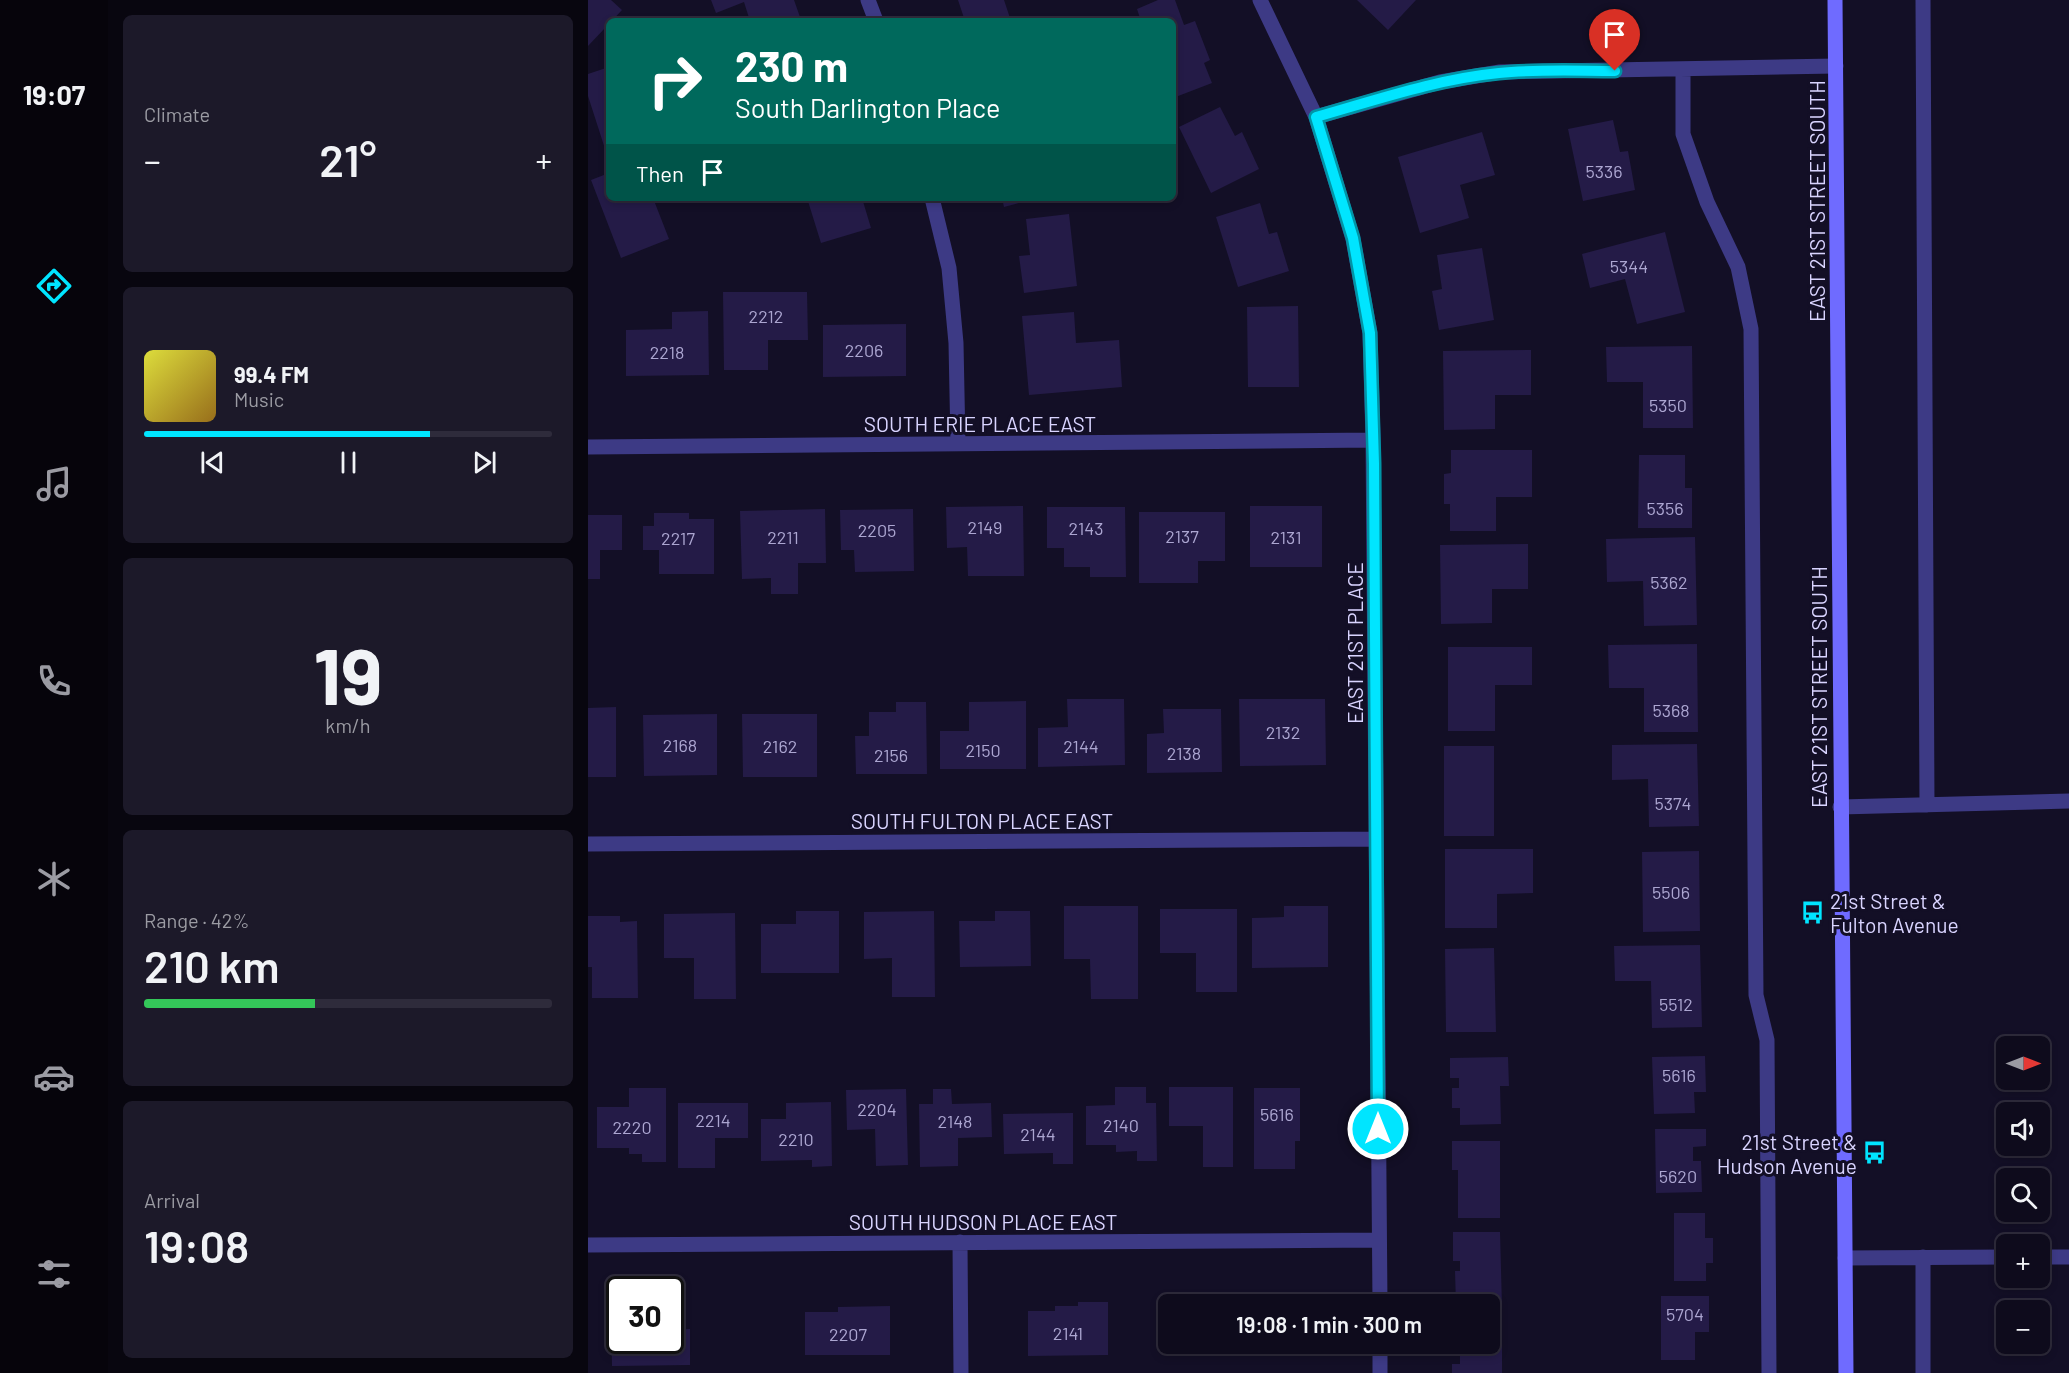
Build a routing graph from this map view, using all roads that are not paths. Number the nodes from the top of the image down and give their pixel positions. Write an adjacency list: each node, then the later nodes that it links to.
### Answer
1 (868, 0): 5 (street)
2 (1260, 0): 8 (street, EAST 21ST PLACE)
3 (1835, 0): 6 (main road, EAST 21ST STREET SOUTH)
4 (1923, 0): 14 (street)
5 (875, 18)
6 (1836, 66): 7 (street); 15 (main road, EAST 21ST STREET SOUTH)
7 (1683, 70): 8 (street); 30 (street)
8 (1316, 117): 10 (street, EAST 21ST PLACE)
9 (933, 201): 11 (street)
10 (1373, 440): 11 (street, SOUTH ERIE PLACE EAST); 16 (street, EAST 21ST PLACE)
11 (958, 444): 12 (street, SOUTH ERIE PLACE EAST)
12 (588, 447)
13 (2069, 801): 14 (street)
14 (1927, 805): 15 (street)
15 (1840, 807): 25 (main road, EAST 21ST STREET SOUTH)
16 (1376, 839): 17 (street, SOUTH FULTON PLACE EAST); 18 (street, EAST 21ST PLACE)
17 (588, 844)
18 (1379, 1240): 19 (street, SOUTH HUDSON PLACE EAST); 26 (street, EAST 21ST PLACE)
19 (960, 1242): 20 (street, SOUTH HUDSON PLACE EAST); 28 (street)
20 (588, 1245)
21 (1923, 1257): 22 (street); 25 (street); 32 (street)
22 (1996, 1257)
23 (2050, 1257): 24 (street)
24 (2069, 1257)
25 (1845, 1258): 31 (main road, EAST 21ST STREET SOUTH)
26 (1380, 1294)
27 (1380, 1354): 29 (street)
28 (961, 1373)
29 (1380, 1373)
30 (1769, 1373)
31 (1846, 1373)
32 (1923, 1373)

